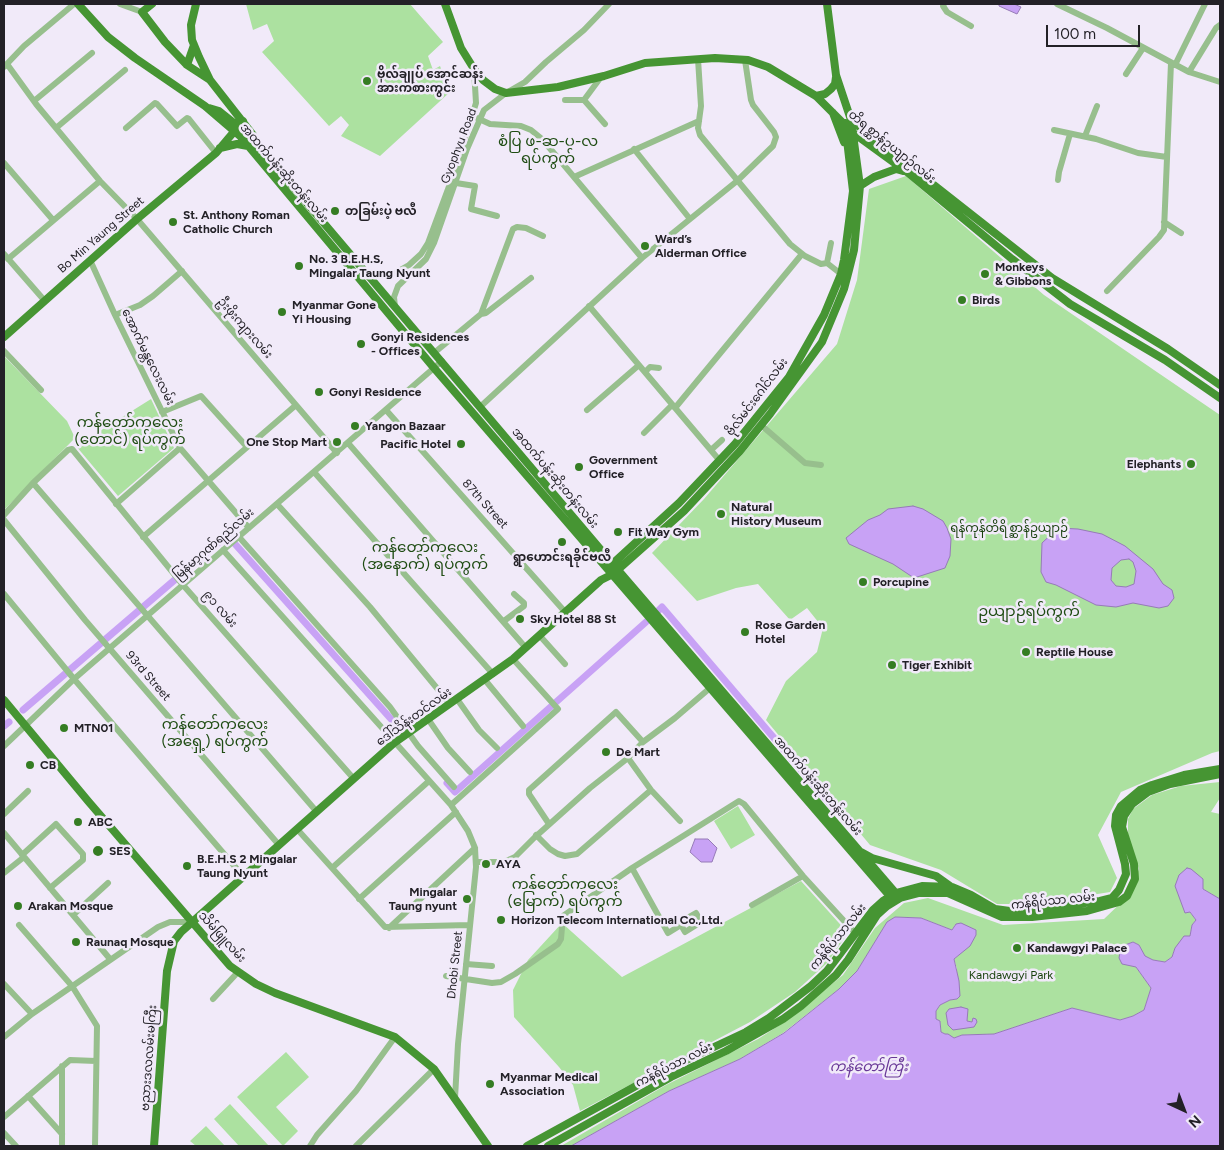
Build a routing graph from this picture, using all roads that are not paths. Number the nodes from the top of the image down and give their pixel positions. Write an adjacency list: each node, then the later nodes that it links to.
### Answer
1 (76, 4): 22 (street); 43 (main road, အထက်ပန်းဆိုးတန်းလမ်း)
2 (120, 4): 12 (street)
3 (152, 4): 12 (main road)
4 (196, 4): 16 (main road)
5 (438, 4): 13 (main road)
6 (445, 4): 13 (main road)
7 (609, 4): 32 (street, Gyophyu Road)
8 (827, 4): 28 (main road, ဗိုလ်မင်းဂေါင်လမ်း)
9 (944, 4): 15 (street)
10 (1057, 4): 17 (street)
11 (1205, 4): 21 (street)
12 (142, 12): 23 (main road)
13 (451, 19): 24 (main road)
14 (1220, 25): 26 (street)
15 (972, 26)
16 (194, 45): 23 (main road); 30 (main road)
17 (1143, 48): 21 (street); 27 (street)
18 (92, 54): 36 (street)
19 (698, 59): 20 (main road, တိရစ္ဆာန်ဥယျာဉ်လမ်း); 29 (main road, တိရစ္ဆာန်ဥယျာဉ်လမ်း); 40 (street)
20 (745, 60): 33 (main road, တိရစ္ဆာန်ဥယျာဉ်လမ်း); 60 (street)
21 (1173, 64): 26 (street); 54 (street)
22 (6, 65): 36 (street, ဦးဖိုးကျားလမ်း)
23 (186, 66): 30 (main road)
24 (474, 69): 32 (main road); 39 (street, Gyophyu Road)
25 (125, 70): 44 (street)
26 (1189, 72): 31 (street)
27 (1126, 74)
28 (836, 76): 33 (main road); 41 (main road, ဗိုလ်မင်းဂေါင်လမ်း)
29 (601, 77): 32 (main road, တိရစ္ဆာန်ဥယျာဉ်လမ်း); 35 (street)
30 (210, 80): 43 (main road)
31 (1220, 82)
32 (506, 93): 39 (street, Gyophyu Road)
33 (816, 96): 38 (main road, တိရစ္ဆာန်ဥယျာဉ်လမ်း)
34 (565, 100): 35 (street)
35 (584, 100): 42 (street)
36 (34, 101): 44 (street, ဦးဖိုးကျားလမ်း)
37 (1097, 106): 49 (street)
38 (832, 111): 41 (main road, တိရစ္ဆာန်ဥယျာဉ်လမ်း); 53 (main road)
39 (476, 118): 57 (street); 61 (street, Gyophyu Road); 79 (street, Gyophyu Road)
40 (699, 121): 51 (street); 60 (street)
41 (848, 121): 47 (main road, တိရစ္ဆာန်ဥယျာဉ်လမ်း); 53 (main road, ဗိုလ်မင်းဂေါင်လမ်း); 95 (main road, တိရစ္ဆာန်ဥယျာဉ်လမ်း)
42 (605, 124)
43 (239, 127): 50 (main road, အထက်ပန်းဆိုးတန်းလမ်း); 52 (main road, Bo Min Yaung Street); 79 (main road, အထက်ပန်းဆိုးတန်းလမ်း)
44 (56, 128): 59 (street, ဦးဖိုးကျားလမ်း)
45 (126, 128): 52 (street)
46 (1054, 130): 48 (street)
47 (852, 132): 56 (main road, တိရစ္ဆာန်ဥယျာဉ်လမ်း); 62 (main road)
48 (1070, 134): 49 (street); 58 (street)
49 (1085, 136): 54 (street)
50 (248, 146): 52 (main road); 92 (main road, အထက်ပန်းဆိုးတန်းလမ်း)
51 (634, 149): 57 (street); 65 (street)
52 (218, 150): 64 (main road, Bo Min Yaung Street)
53 (849, 153): 78 (main road, ဗိုလ်မင်းဂေါင်လမ်း)
54 (1166, 157): 67 (street)
55 (4, 163): 66 (street)
56 (907, 172): 62 (main road); 97 (main road, တိရစ္ဆာန်ဥယျာဉ်လမ်း)
57 (574, 177): 73 (street)
58 (1058, 180)
59 (100, 181): 64 (street, ဦးဖိုးကျားလမ်း); 66 (street)
60 (738, 181): 65 (street); 71 (street)
61 (456, 183): 63 (street); 84 (street, Gyophyu Road)
62 (860, 186): 76 (main road)
63 (497, 216)
64 (137, 219): 74 (main road, Bo Min Yaung Street); 77 (street, ဦးဖိုးကျားလမ်း)
65 (690, 219): 73 (street)
66 (53, 220): 72 (street)
67 (1164, 222): 68 (street); 81 (street)
68 (1181, 233)
69 (543, 236): 85 (street)
70 (831, 243): 75 (street)
71 (802, 254): 75 (street); 99 (street)
72 (6, 256): 82 (street)
73 (642, 258): 83 (street)
74 (90, 260): 82 (main road, Bo Min Yaung Street); 86 (street, အောက်မန္တလေးလမ်း)
75 (827, 263): 78 (street)
76 (849, 270): 78 (main road); 104 (main road)
77 (182, 271): 86 (street); 98 (street, ဦးဖိုးကျားလမ်း)
78 (841, 274): 113 (main road, ဗိုလ်မင်းဂေါင်လမ်း)
79 (367, 275): 84 (main road, အထက်ပန်းဆိုးတန်းလမ်း)
80 (531, 278): 85 (street)
81 (1107, 291)
82 (44, 300): 87 (main road, Bo Min Yaung Street)
83 (588, 306): 91 (street); 100 (street)
84 (395, 307): 89 (main road, အထက်ပန်းဆိုးတန်းလမ်း)
85 (481, 314): 89 (street)
86 (115, 315): 103 (street, အောက်မန္တလေးလမ်း)
87 (4, 337)
88 (4, 351): 96 (street)
89 (434, 352): 90 (main road, အထက်ပန်းဆိုးတန်းလမ်း)
90 (442, 361): 92 (street, မြန်မာ့ဂုဏ်ရည်လမ်း); 100 (main road, အထက်ပန်းဆိုးတန်းလမ်း)
91 (638, 365): 94 (street); 102 (street)
92 (434, 368): 101 (street, မြန်မာ့ဂုဏ်ရည်လမ်း); 109 (main road, အထက်ပန်းဆိုးတန်းလမ်း)
93 (659, 368): 94 (street)
94 (644, 372): 99 (street)
95 (1220, 385)
96 (41, 390)
97 (1220, 398)
98 (296, 405): 108 (street); 112 (street, ဦးဖိုးကျားလမ်း)
99 (673, 406): 105 (street); 111 (street)
100 (480, 407): 109 (main road, အထက်ပန်းဆိုးတန်းလမ်း)
101 (386, 410): 107 (street, မြန်မာ့ဂုဏ်ရည်လမ်း); 130 (street, 87th Street)
102 (587, 410)
103 (162, 412): 108 (street); 110 (street, အောက်မန္တလေးလမ်း)
104 (760, 425): 113 (main road); 114 (street)
105 (644, 433)
106 (722, 440): 111 (street)
107 (348, 443): 112 (street, မြန်မာ့ဂုဏ်ရည်လမ်း); 132 (street)
108 (247, 447): 116 (street)
109 (508, 447): 126 (main road, အထက်ပန်းဆိုးတန်းလမ်း)
110 (180, 448): 116 (street, အောက်မန္တလေးလမ်း); 118 (street)
111 (711, 450): 113 (street)
112 (337, 453): 115 (street, မြန်မာ့ဂုဏ်ရည်လမ်း)
113 (724, 460): 126 (main road, ဗိုလ်မင်းဂေါင်လမ်း); 126 (main road)
114 (821, 465)
115 (314, 472): 119 (street, မြန်မာ့ဂုဏ်ရည်လမ်း); 138 (street)
116 (208, 481): 122 (street, အောက်မန္တလေးလမ်း); 123 (street)
117 (33, 483): 118 (street, ၉၁ လမ်း); 120 (street); 131 (street)
118 (116, 504): 123 (street, ၉၁ လမ်း)
119 (277, 504): 122 (street, မြန်မာ့ဂုဏ်ရည်လမ်း); 144 (street)
120 (4, 515)
121 (4, 520): 134 (street, 93rd Street)
122 (249, 528): 124 (street, မြန်မာ့ဂုဏ်ရည်လမ်း)
123 (143, 537): 127 (street, ၉၁ လမ်း)
124 (239, 537): 125 (street, မြန်မာ့ဂုဏ်ရည်လမ်း); 148 (street)
125 (223, 550): 127 (street, မြန်မာ့ဂုဏ်ရည်လမ်း); 150 (street, Dhobi Street)
126 (612, 569): 130 (main road, ဒေါ်သိန်းတင်လမ်း); 141 (main road, အထက်ပန်းဆိုးတန်းလမ်း)
127 (183, 585): 131 (street, မြန်မာ့ဂုဏ်ရည်လမ်း); 157 (street, ၉၁ လမ်း)
128 (4, 594): 139 (street)
129 (514, 594): 132 (street)
130 (566, 613): 133 (main road, ဒေါ်သိန်းတင်လမ်း)
131 (148, 616): 134 (street, မြန်မာ့ဂုဏ်ရည်လမ်း); 163 (street)
132 (504, 621): 135 (street)
133 (540, 636): 135 (main road, ဒေါ်သိန်းတင်လမ်း); 137 (street)
134 (110, 648): 139 (street, မြန်မာ့ဂုဏ်ရည်လမ်း); 172 (street, 93rd Street)
135 (526, 648): 136 (main road, ဒေါ်သိန်းတင်လမ်း)
136 (513, 659): 138 (main road, ဒေါ်သိန်းတင်လမ်း); 162 (street)
137 (565, 664)
138 (492, 674): 140 (main road, ဒေါ်သိန်းတင်လမ်း)
139 (74, 679): 146 (street, မြန်မာ့ဂုဏ်ရည်လမ်း); 180 (street)
140 (485, 680): 142 (main road, ဒေါ်သိန်းတင်လမ်း); 147 (street)
141 (713, 686): 149 (street); 169 (main road, အထက်ပန်းဆိုးတန်းလမ်း)
142 (457, 699): 144 (main road, ဒေါ်သိန်းတင်လမ်း); 152 (street)
143 (4, 700): 146 (main road, သိမ်ဖြူလမ်း)
144 (450, 704): 145 (main road, ဒေါ်သိန်းတင်လမ်း)
145 (428, 719): 148 (main road, ဒေါ်သိန်းတင်လမ်း); 155 (street)
146 (26, 725): 151 (street, မြန်မာ့ဂုဏ်ရည်လမ်း); 192 (main road, သိမ်ဖြူလမ်း)
147 (523, 726)
148 (408, 733): 150 (main road, ဒေါ်သိန်းတင်လမ်း); 159 (street)
149 (643, 742): 153 (street); 167 (street)
150 (394, 744): 157 (main road, ဒေါ်သိန်းတင်လမ်း); 158 (street, Dhobi Street)
151 (4, 746)
152 (497, 748)
153 (628, 758): 160 (street); 167 (street)
154 (1220, 769): 182 (main road)
155 (470, 772)
156 (1220, 774): 184 (main road)
157 (354, 779): 163 (main road, ဒေါ်သိန်းတင်လမ်း)
158 (429, 781): 162 (street, Dhobi Street); 177 (street)
159 (454, 787)
160 (651, 790): 166 (street); 171 (street)
161 (28, 791): 165 (street)
162 (451, 805): 164 (street, Dhobi Street)
163 (317, 812): 168 (main road, ဒေါ်သိန်းတင်လမ်း)
164 (456, 812): 173 (street, Dhobi Street); 189 (street)
165 (4, 814)
166 (680, 821)
167 (549, 824): 171 (street)
168 (297, 829): 172 (main road, ဒေါ်သိန်းတင်လမ်း); 177 (street)
169 (838, 832): 174 (main road, အထက်ပန်းဆိုးတန်းလမ်း); 187 (main road, အထက်ပန်းဆိုးတန်းလမ်း)
170 (4, 833): 175 (street)
171 (536, 835): 176 (street)
172 (279, 845): 180 (main road, ဒေါ်သိန်းတင်လမ်း)
173 (475, 848): 176 (street, Dhobi Street); 196 (street)
174 (859, 851): 185 (main road); 187 (main road, အထက်ပန်းဆိုးတန်းလမ်း)
175 (23, 856): 179 (street); 186 (street); 186 (street)
176 (476, 862): 194 (street, Dhobi Street)
177 (332, 868): 189 (street)
178 (632, 868): 181 (street); 195 (street); 203 (street)
179 (4, 873)
180 (243, 876): 192 (main road, ဒေါ်သိန်းတင်လမ်း)
181 (803, 876): 190 (street); 197 (street)
182 (1124, 882): 184 (main road); 188 (main road, ကန်ရိပ်သာလမ်း)
183 (108, 883): 191 (street)
184 (1133, 885): 188 (main road, ကန်ရိပ်သာ လမ်း)
185 (952, 887): 187 (main road, ကန်ရိပ်သာလမ်း); 188 (main road, ကန်ရိပ်သာလမ်း)
186 (50, 888): 191 (street)
187 (895, 897): 188 (main road, ကန်ရိပ်သာ လမ်း); 197 (main road, ကန်ရိပ်သာလမ်း); 226 (main road, ကန်ရိပ်သာ လမ်း)
188 (970, 898)
189 (359, 899): 196 (street)
190 (752, 905)
191 (73, 915): 198 (street)
192 (192, 922): 198 (street); 201 (main road, သိမ်ဖြူလမ်း); 221 (main road, ဗညားဒလလမ်းမကြီး)
193 (19, 925): 205 (street)
194 (470, 925): 196 (street); 199 (street, Dhobi Street)
195 (681, 925)
196 (387, 927)
197 (856, 934): 225 (main road, ကန်ရိပ်သာလမ်း)
198 (110, 959): 205 (street)
199 (466, 964): 200 (street); 203 (street, Dhobi Street)
200 (492, 966)
201 (238, 972): 206 (street); 209 (main road, သိမ်ဖြူလမ်း)
202 (446, 976): 203 (street)
203 (465, 978): 214 (street, Dhobi Street)
204 (4, 984): 207 (street)
205 (72, 986): 207 (street); 210 (street)
206 (213, 999)
207 (32, 1014): 208 (street)
208 (5, 1034)
209 (395, 1037): 212 (main road, သိမ်ဖြူလမ်း); 222 (street)
210 (96, 1061): 211 (street); 220 (street)
211 (62, 1066): 213 (street); 217 (street)
212 (434, 1069): 214 (main road, သိမ်ဖြူလမ်း); 223 (street)
213 (28, 1096): 215 (street); 217 (street)
214 (455, 1098): 224 (main road, သိမ်ဖြူလမ်း)
215 (4, 1117)
216 (4, 1133): 218 (street)
217 (62, 1134): 219 (street)
218 (16, 1146)
219 (62, 1146)
220 (95, 1146)
221 (154, 1146)
222 (310, 1146)
223 (356, 1146)
224 (488, 1146)
225 (527, 1146)
226 (548, 1146)

